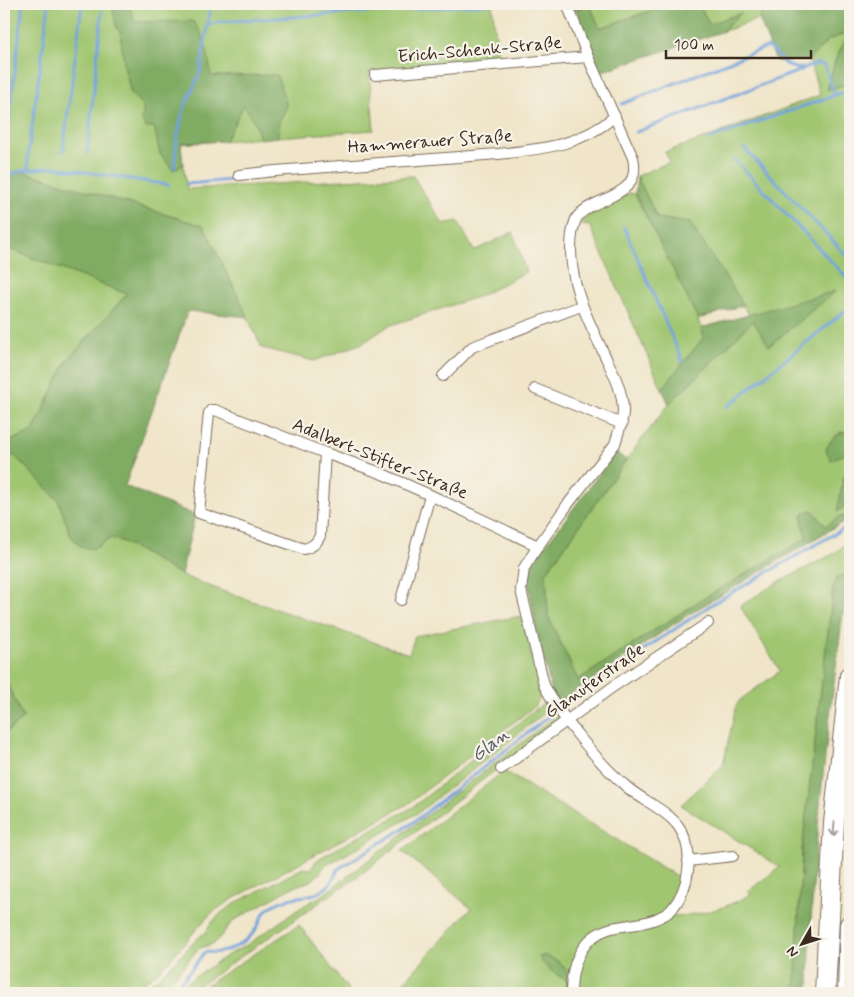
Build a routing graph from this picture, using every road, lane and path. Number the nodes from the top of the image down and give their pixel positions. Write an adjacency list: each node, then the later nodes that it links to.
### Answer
1 (568, 4): 2 (street)
2 (588, 57): 3 (street, Erich-Schenk-Straße); 4 (street)
3 (375, 75)
4 (615, 116): 5 (street, Hammerauer Straße); 6 (street)
5 (239, 175)
6 (581, 306): 7 (street); 9 (street)
7 (443, 376)
8 (535, 389): 9 (street)
9 (622, 424): 12 (street)
10 (325, 453): 10 (street, Adalbert-Stifter-Straße); 11 (street, Adalbert-Stifter-Straße)
11 (430, 494): 12 (street, Adalbert-Stifter-Straße); 13 (street)
12 (538, 546): 16 (street)
13 (401, 600)
14 (708, 623): 16 (street, Glanuferstraße)
15 (850, 676): 22 (highway, one-way to 22)
16 (567, 719): 17 (street, Glanuferstraße); 19 (street)
17 (501, 769)
18 (733, 856): 19 (street)
19 (688, 861): 21 (street)
20 (850, 925): 23 (highway)
21 (571, 993)
22 (825, 993)
23 (848, 993)

